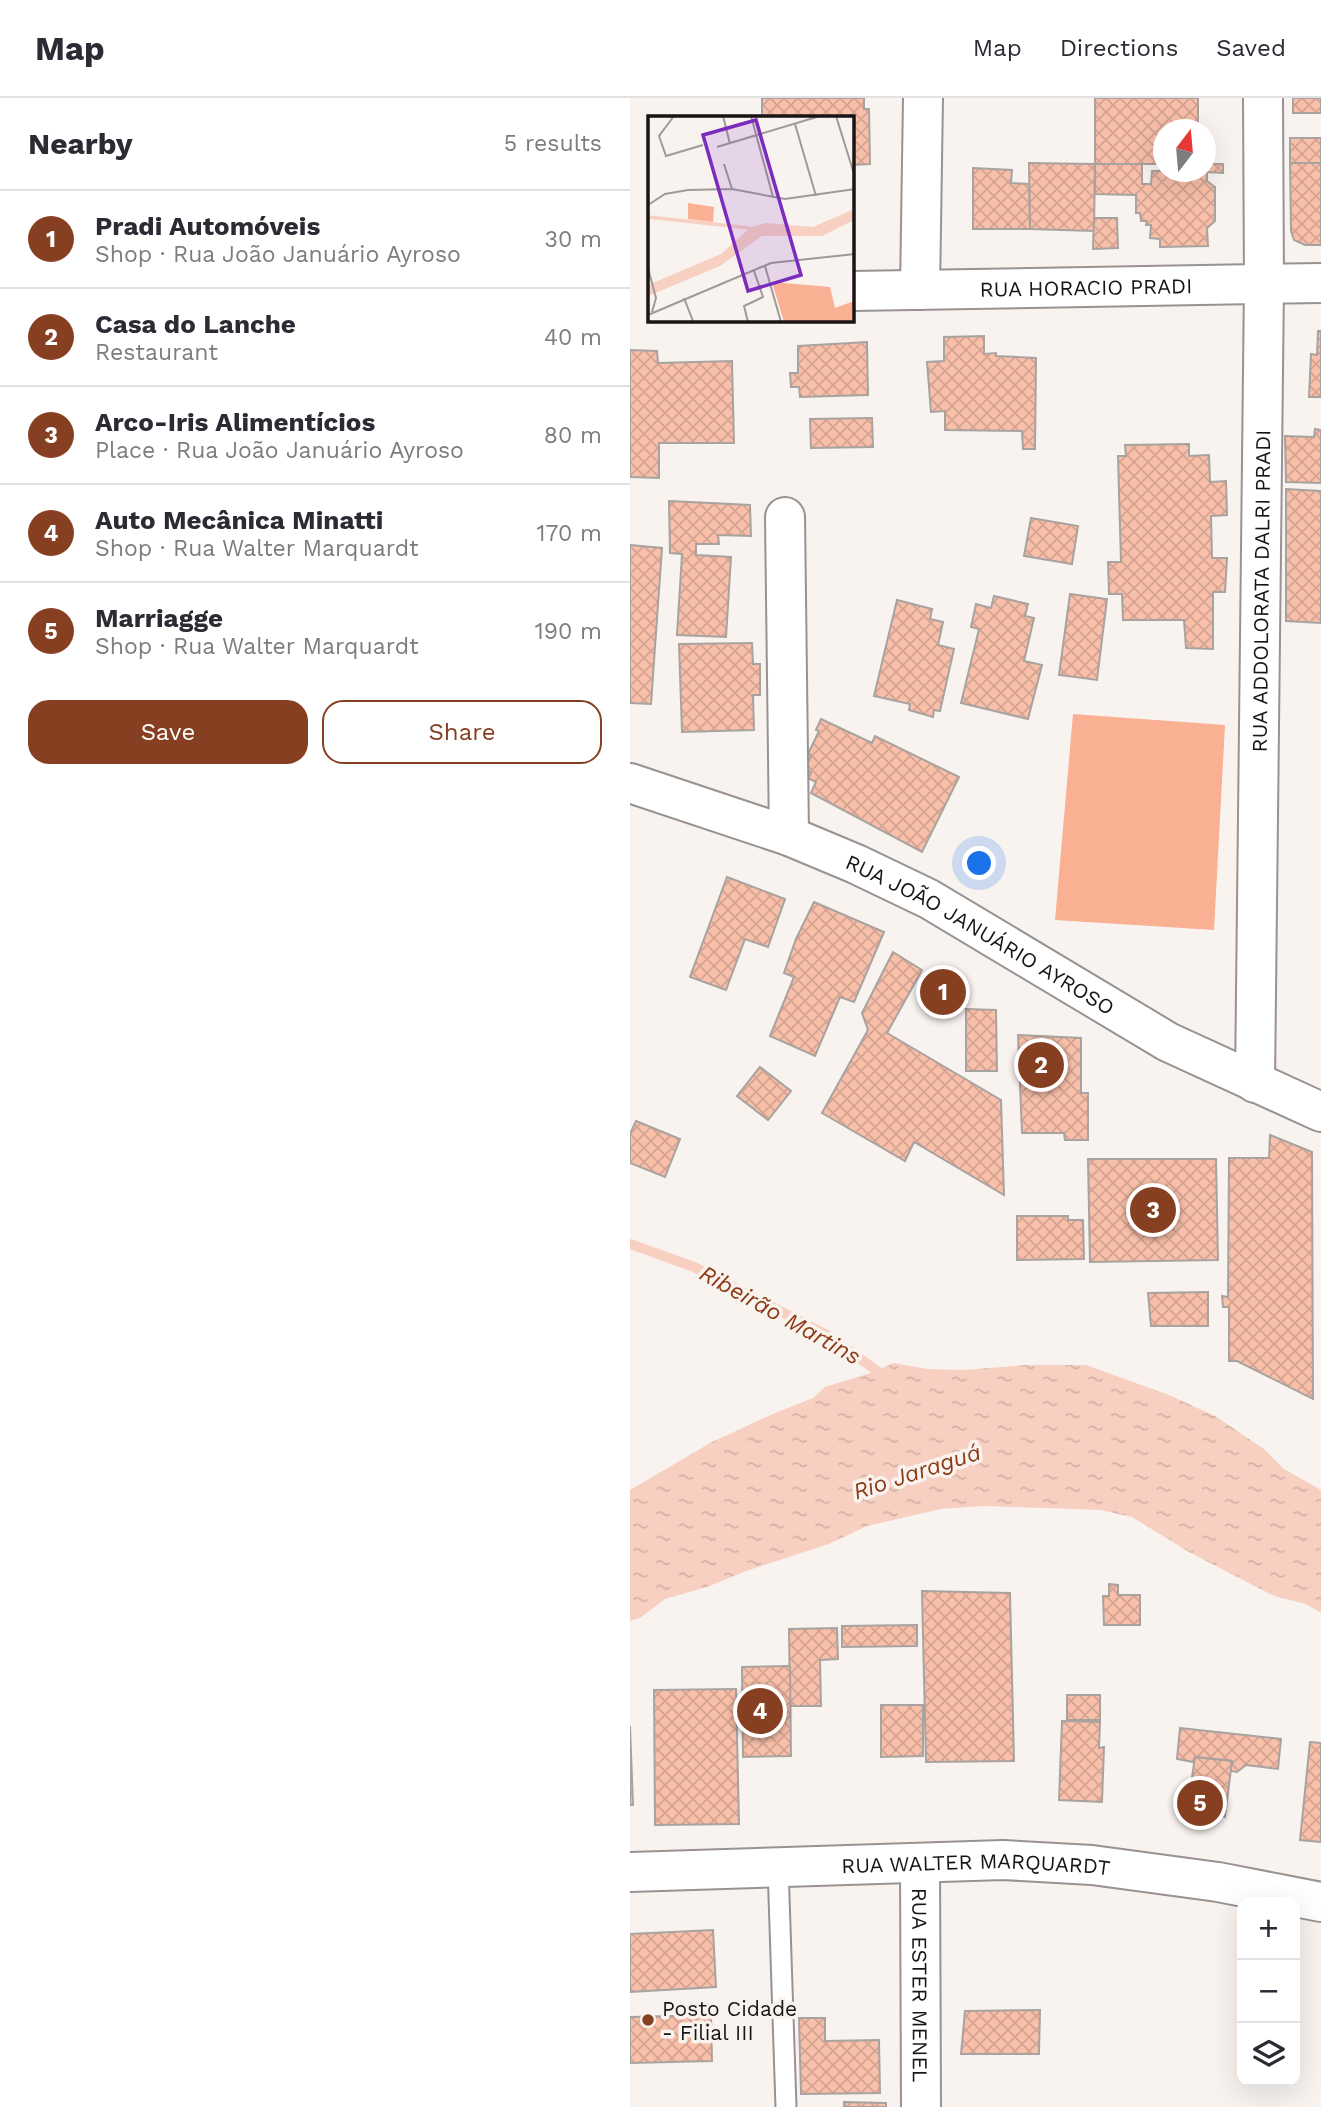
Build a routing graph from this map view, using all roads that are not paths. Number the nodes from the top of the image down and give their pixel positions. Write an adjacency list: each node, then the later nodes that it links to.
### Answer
1 (923, 98): 5 (street)
2 (1263, 98): 3 (street, RUA ADDOLORATA DALRI PRADI)
3 (1264, 283): 4 (street, RUA HORACIO PRADI); 5 (street, RUA HORACIO PRADI); 10 (street, RUA ADDOLORATA DALRI PRADI)
4 (1321, 283)
5 (920, 290): 6 (street, RUA HORACIO PRADI)
6 (854, 291)
7 (785, 517): 9 (street)
8 (630, 783): 9 (street, RUA JOÃO JANUÁRIO AYROSO)
9 (789, 836): 10 (street, RUA JOÃO JANUÁRIO AYROSO)
10 (1255, 1083): 11 (street, RUA JOÃO JANUÁRIO AYROSO)
11 (1321, 1112)
12 (920, 1863): 13 (street, RUA WALTER MARQUARDT); 15 (street, RUA WALTER MARQUARDT); 17 (street, RUA ESTER MENEL)
13 (778, 1866): 14 (street, RUA WALTER MARQUARDT); 16 (lane)
14 (630, 1872)
15 (1321, 1902)
16 (786, 2107)
17 (922, 2107)

